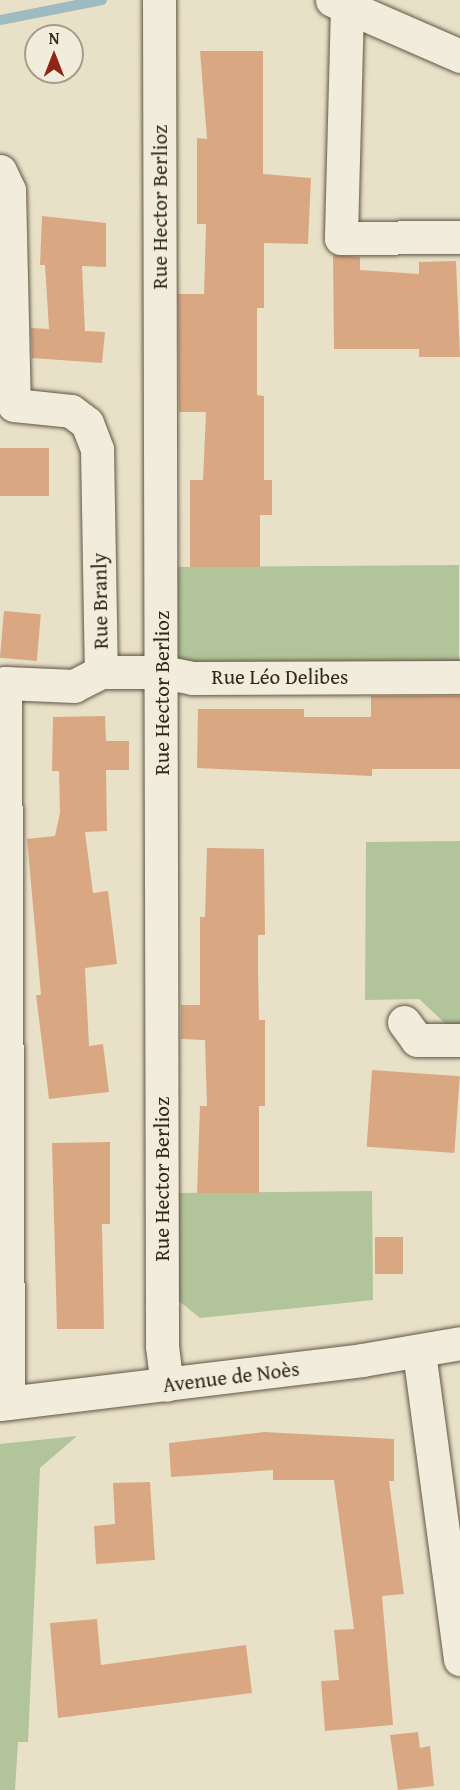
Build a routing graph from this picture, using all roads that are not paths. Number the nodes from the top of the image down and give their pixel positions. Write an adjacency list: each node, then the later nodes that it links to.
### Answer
1 (159, 0): 8 (street, Rue Hector Berlioz)
2 (340, 3): 3 (street); 5 (street)
3 (460, 56)
4 (0, 171): 6 (street, Rue Branly)
5 (460, 237)
6 (7, 405): 7 (street, Rue Branly)
7 (101, 672): 8 (street, Rue Léo Delibes); 10 (street, Rue Branly)
8 (162, 672): 9 (street, Rue Léo Delibes); 15 (street, Rue Hector Berlioz)
9 (460, 676)
10 (2, 683): 16 (street, Rue Branly)
11 (404, 1022): 12 (street)
12 (460, 1040)
13 (460, 1343): 14 (street, Avenue de Noès)
14 (419, 1352): 15 (street, Avenue de Noès); 17 (street)
15 (167, 1385): 16 (street, Avenue de Noès)
16 (4, 1404)
17 (460, 1659)

